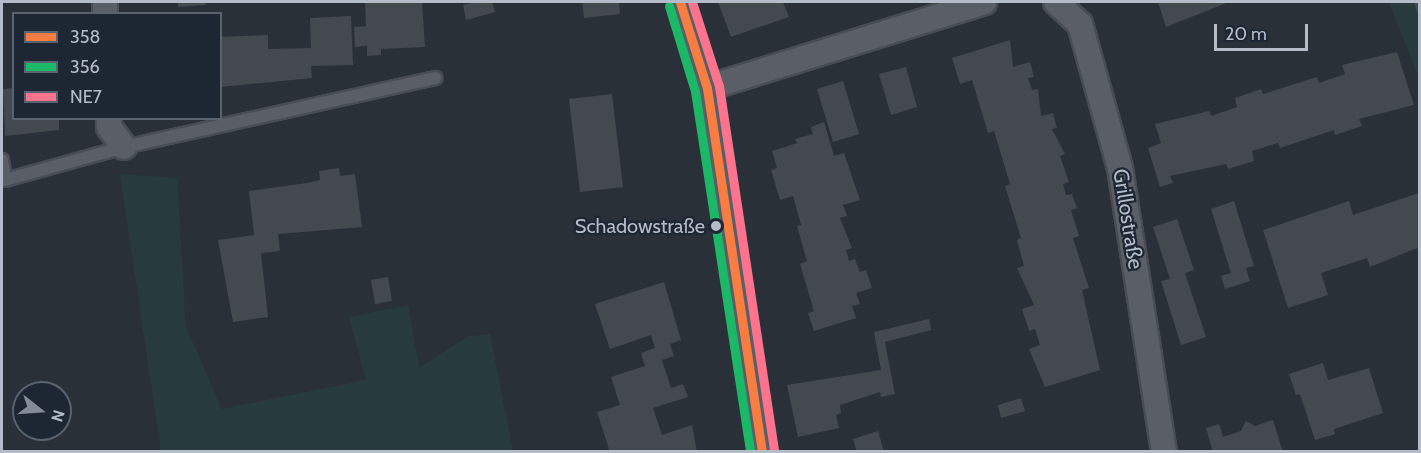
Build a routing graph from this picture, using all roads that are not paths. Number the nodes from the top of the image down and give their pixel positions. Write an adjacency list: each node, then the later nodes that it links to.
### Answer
1 (680, 2): 5 (street)
2 (984, 2): 5 (street)
3 (1056, 2): 10 (street, Grillostraße)
4 (435, 78): 7 (lane)
5 (707, 88): 9 (street)
6 (109, 120): 7 (street)
7 (124, 147): 8 (lane)
8 (2, 160)
9 (762, 452)
10 (1164, 452)

